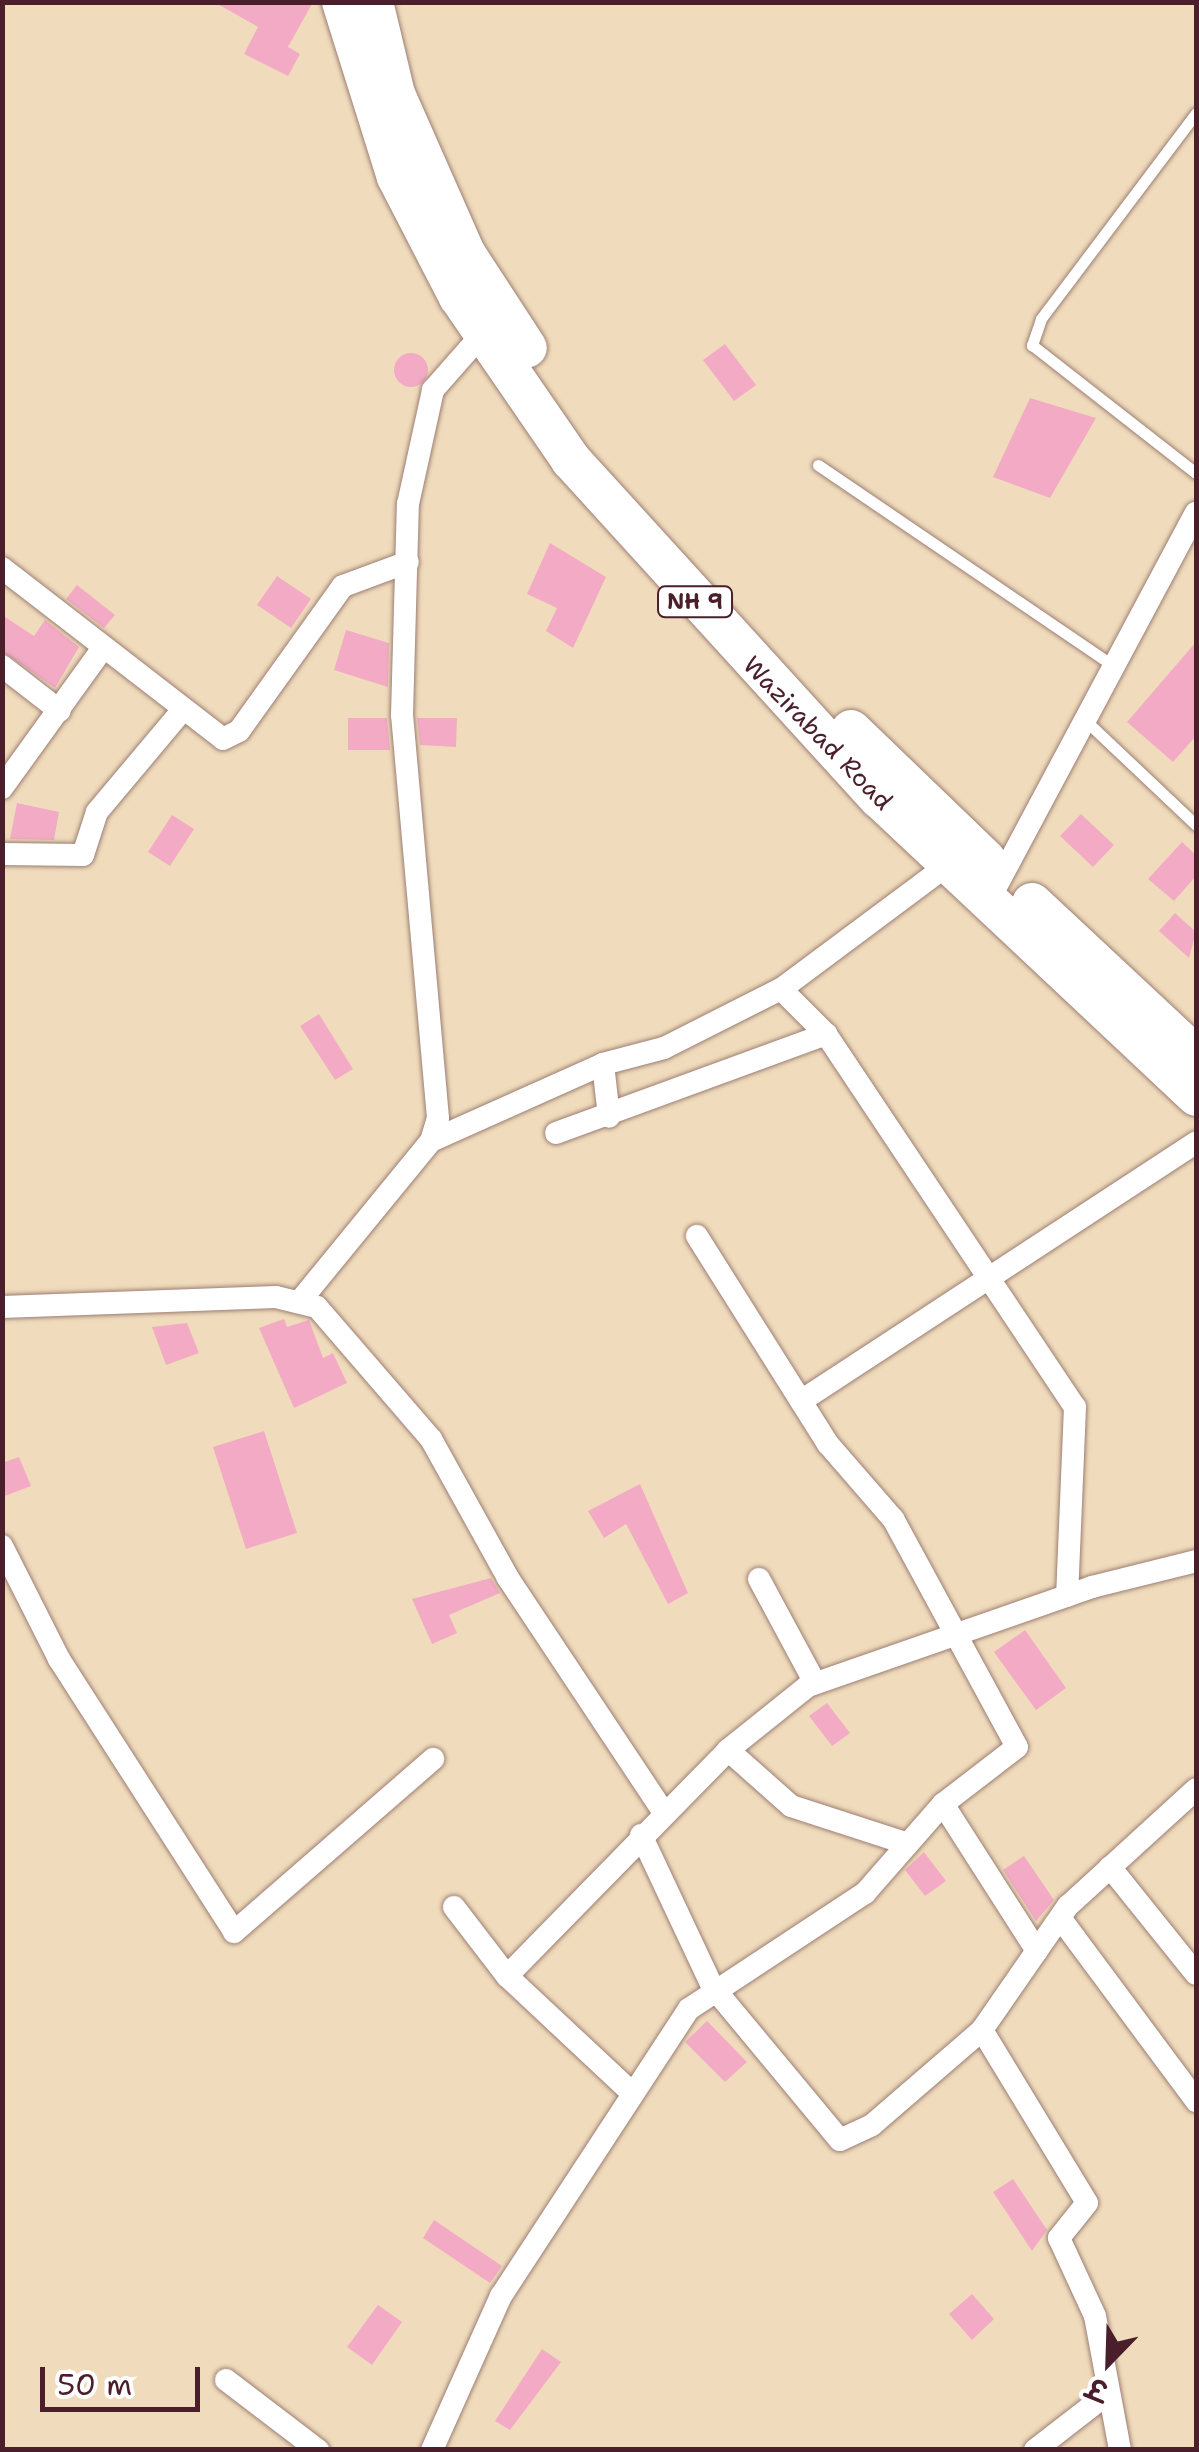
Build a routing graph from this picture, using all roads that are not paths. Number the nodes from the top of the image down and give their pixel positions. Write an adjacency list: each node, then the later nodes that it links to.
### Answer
1 (342, 2): 4 (highway, Wazirabad Road / NH 9)
2 (373, 2): 19 (highway, Wazirabad Road / NH 9)
3 (1196, 114): 6 (lane)
4 (484, 332): 8 (street); 19 (highway, Wazirabad Road / NH 9)
5 (818, 465): 12 (lane)
6 (1196, 473)
7 (1196, 513): 12 (street)
8 (408, 562): 14 (street); 28 (street)
9 (2, 568): 10 (street)
10 (100, 652): 13 (street); 14 (street)
11 (2, 666): 13 (street)
12 (1112, 666): 15 (street)
13 (60, 711): 16 (street)
14 (180, 713): 18 (street)
15 (1086, 721): 17 (lane); 20 (street)
16 (4, 792)
17 (1196, 825)
18 (2, 854)
19 (961, 855): 20 (highway, Wazirabad Road / NH 9); 21 (street)
20 (996, 888): 23 (highway, Wazirabad Road / NH 9); 25 (highway, Wazirabad Road / NH 9)
21 (781, 989): 22 (street); 24 (street)
22 (826, 1034): 26 (street); 31 (street)
23 (1196, 1056)
24 (603, 1064): 26 (street); 28 (street)
25 (1196, 1096)
26 (610, 1117): 27 (street)
27 (556, 1132)
28 (431, 1141): 32 (street)
29 (1196, 1144): 31 (street)
30 (698, 1236): 34 (street)
31 (986, 1276): 34 (street); 38 (street)
32 (300, 1301): 33 (street); 45 (street)
33 (2, 1307)
34 (800, 1401): 39 (street)
35 (2, 1546): 42 (street)
36 (1196, 1565): 38 (street)
37 (759, 1580): 40 (street)
38 (1067, 1596): 39 (street)
39 (954, 1635): 40 (street); 44 (street)
40 (815, 1683): 41 (street)
41 (728, 1750): 45 (street); 47 (street)
42 (434, 1759)
43 (1196, 1789): 48 (street)
44 (943, 1804): 47 (street); 51 (street)
45 (665, 1814): 46 (street)
46 (640, 1835): 53 (street); 54 (street)
47 (905, 1843): 54 (street)
48 (1110, 1868): 50 (street); 52 (street)
49 (454, 1907): 53 (street)
50 (1061, 1919): 51 (street); 57 (street)
51 (1037, 1950): 55 (street)
52 (1196, 1974)
53 (507, 1976): 56 (street)
54 (712, 1986): 55 (street); 56 (street)
55 (982, 2030): 59 (street)
56 (631, 2092): 61 (street)
57 (1196, 2101)
58 (226, 2380): 60 (street)
59 (1106, 2394): 62 (street); 63 (street)
60 (318, 2450)
61 (432, 2450)
62 (1035, 2450)
63 (1120, 2450)

